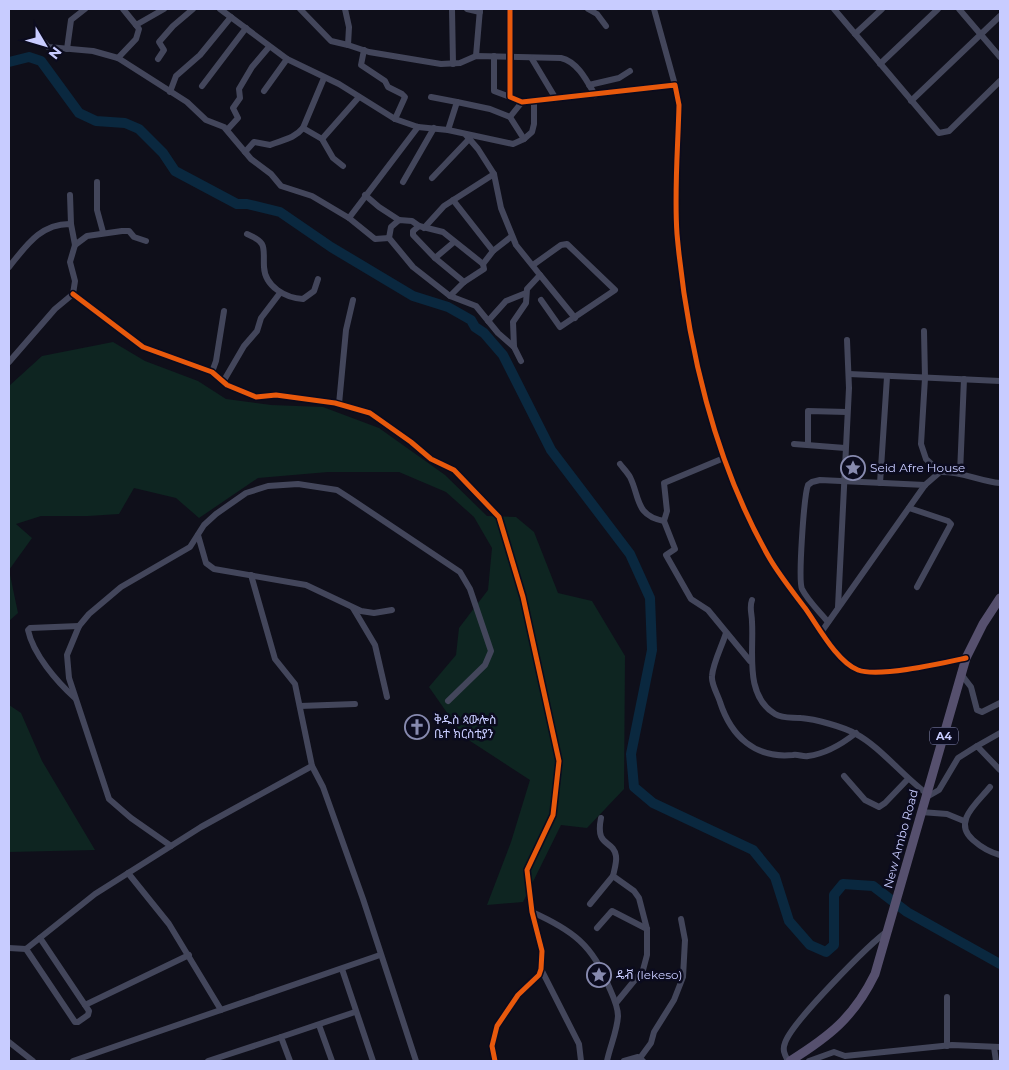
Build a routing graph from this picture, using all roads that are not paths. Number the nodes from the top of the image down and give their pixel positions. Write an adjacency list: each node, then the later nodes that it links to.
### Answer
1 (85, 9): 28 (street)
2 (123, 9): 20 (street)
3 (164, 9): 20 (street)
4 (193, 9): 35 (street)
5 (220, 9): 19 (street)
6 (300, 9): 26 (street)
7 (345, 9): 26 (street)
8 (452, 9): 38 (street)
9 (467, 9): 17 (street)
10 (510, 9): 32 (street)
11 (589, 9): 21 (street)
12 (654, 9): 44 (street)
13 (834, 9): 24 (street)
14 (882, 9): 24 (street)
15 (938, 9): 39 (street)
16 (959, 9): 25 (street)
17 (480, 11): 30 (street)
18 (1000, 16): 25 (street)
19 (230, 17): 22 (street); 47 (street)
20 (136, 25): 34 (street)
21 (606, 26)
22 (246, 28): 27 (street); 45 (street)
23 (37, 34): 28 (street)
24 (855, 34): 39 (street)
25 (981, 35): 33 (street); 53 (street)
26 (348, 45): 29 (street)
27 (269, 47): 36 (street); 62 (street)
28 (67, 49): 34 (street)
29 (364, 50): 38 (street); 58 (street)
30 (476, 56): 31 (street); 38 (street)
31 (494, 56): 32 (street); 51 (street)
32 (511, 56): 37 (street); 51 (street)
33 (1000, 57)
34 (118, 58): 47 (street)
35 (158, 59)
36 (287, 59): 41 (street); 46 (street)
37 (532, 59): 43 (street); 52 (street)
38 (454, 64)
39 (880, 64): 53 (street)
40 (630, 71): 43 (street)
41 (324, 78): 49 (street); 60 (street)
42 (1000, 81): 53 (street)
43 (589, 84): 48 (street)
44 (675, 85): 48 (street); 121 (street)
45 (202, 86)
46 (264, 91)
47 (170, 92): 62 (street)
48 (595, 95): 52 (street)
49 (359, 97): 58 (street); 65 (street)
50 (431, 97): 54 (street)
51 (510, 97): 55 (street)
52 (556, 99): 56 (street)
53 (911, 101)
54 (457, 102): 57 (street); 63 (street)
55 (522, 102): 56 (street); 57 (street)
56 (534, 102): 66 (street)
57 (510, 117): 66 (street)
58 (395, 119): 59 (street)
59 (418, 127): 61 (street); 74 (street)
60 (303, 128): 65 (street); 67 (street)
61 (434, 128): 63 (street); 72 (street)
62 (227, 130): 67 (street)
63 (448, 130): 64 (street)
64 (468, 136): 66 (street); 69 (street); 70 (street)
65 (322, 139): 68 (street)
66 (524, 139)
67 (245, 152): 76 (street)
68 (343, 166)
69 (494, 174): 75 (street); 82 (street)
70 (432, 178)
71 (97, 182): 80 (street)
72 (403, 182)
73 (70, 195): 78 (street)
74 (365, 195): 76 (street); 77 (street)
75 (453, 200): 79 (street); 87 (street)
76 (348, 218): 83 (street)
77 (399, 220): 79 (street); 83 (street)
78 (71, 224): 86 (street); 91 (street)
79 (422, 227): 85 (street); 88 (street)
80 (103, 232): 84 (street); 86 (street)
81 (247, 234): 97 (street)
82 (512, 236): 87 (street); 90 (street)
83 (389, 238): 98 (street)
84 (146, 240)
85 (454, 242): 88 (street); 89 (street)
86 (76, 245): 96 (street)
87 (492, 251): 89 (street)
88 (435, 258): 94 (street)
89 (483, 264): 94 (street)
90 (533, 265): 92 (street); 102 (street)
91 (9, 267)
92 (540, 275): 95 (street); 102 (street)
93 (318, 278): 97 (street)
94 (464, 282): 98 (street)
95 (526, 293): 103 (street); 106 (street)
96 (73, 294): 108 (street); 109 (street)
97 (280, 294): 115 (street)
98 (450, 296): 103 (street)
99 (354, 300): 116 (street)
100 (541, 300): 102 (street)
101 (224, 312): 109 (street)
102 (575, 318)
103 (488, 321): 106 (street)
104 (924, 332): 112 (street)
105 (847, 340): 110 (street)
106 (514, 347): 107 (street)
107 (521, 361)
108 (9, 362)
109 (212, 372): 115 (street)
110 (849, 374): 111 (street); 117 (street)
111 (887, 377): 112 (street); 126 (street)
112 (925, 378): 113 (street); 123 (street)
113 (964, 379): 114 (street); 124 (street)
114 (1000, 381)
115 (223, 382): 116 (street)
116 (339, 404): 169 (street)
117 (847, 412): 119 (street); 120 (street)
118 (794, 444): 119 (street)
119 (808, 445): 120 (street)
120 (845, 448): 125 (street)
121 (724, 458): 130 (street); 141 (street)
122 (620, 464): 130 (street)
123 (940, 472): 124 (street); 128 (street)
124 (960, 473): 127 (street)
125 (844, 482): 126 (street); 136 (street); 139 (street)
126 (880, 483): 128 (street)
127 (1000, 483)
128 (925, 485): 129 (street)
129 (909, 508): 133 (street); 136 (street)
130 (664, 521): 142 (street)
131 (198, 535): 132 (street); 140 (street); 148 (street)
132 (251, 575): 137 (street); 151 (street)
133 (917, 587)
134 (1000, 598): 143 (main road, New Ambo Road / A4)
135 (752, 600): 144 (street)
136 (838, 607): 139 (street)
137 (353, 608): 138 (street); 146 (street)
138 (392, 610)
139 (828, 622): 141 (street)
140 (79, 626): 147 (street); 147 (street)
141 (822, 631): 143 (street)
142 (726, 632): 144 (street); 152 (street)
143 (966, 658): 145 (main road, New Ambo Road / A4)
144 (750, 661): 152 (street)
145 (962, 674): 149 (street); 160 (main road, New Ambo Road / A4)
146 (387, 697)
147 (76, 699): 164 (street)
148 (448, 701)
149 (1000, 703)
150 (355, 704): 151 (street)
151 (300, 706): 155 (street)
152 (856, 733): 158 (street)
153 (1000, 733): 154 (street)
154 (978, 746): 156 (street); 160 (street)
155 (312, 766): 164 (street); 178 (street)
156 (1000, 770)
157 (844, 776): 158 (street)
158 (908, 779): 160 (street)
159 (990, 786): 163 (street)
160 (925, 796): 161 (main road, New Ambo Road / A4)
161 (921, 812): 163 (street); 171 (main road, New Ambo Road / A4)
162 (601, 818): 167 (street)
163 (964, 821): 165 (street)
164 (171, 846): 166 (street)
165 (1000, 855)
166 (128, 873): 174 (street); 177 (street)
167 (613, 876): 168 (street); 173 (street)
168 (590, 904)
169 (532, 912): 180 (street); 182 (street)
170 (681, 918): 191 (street)
171 (890, 926): 204 (main road, New Ambo Road / A4); 204 (street)
172 (597, 928): 173 (street)
173 (647, 929): 182 (street)
174 (40, 938): 176 (street); 183 (street)
175 (9, 948): 176 (street)
176 (26, 948): 183 (street)
177 (189, 955): 183 (street); 184 (street)
178 (380, 955): 179 (street); 199 (street)
179 (342, 969): 184 (street); 185 (street)
180 (541, 969): 200 (street); 201 (street)
181 (947, 997): 189 (street)
182 (616, 1003): 202 (street)
183 (85, 1005)
184 (221, 1010): 194 (street)
185 (355, 1012): 186 (street); 198 (street)
186 (319, 1025): 187 (street); 197 (street)
187 (281, 1037): 195 (street); 196 (street)
188 (9, 1042): 193 (street)
189 (947, 1046): 190 (street); 192 (street)
190 (997, 1047): 206 (street)
191 (642, 1059): 203 (street)
192 (846, 1059): 205 (street)
193 (33, 1061)
194 (73, 1061)
195 (208, 1061)
196 (290, 1061)
197 (332, 1061)
198 (373, 1061)
199 (416, 1061)
200 (495, 1061)
201 (581, 1061)
202 (607, 1061)
203 (624, 1061)
204 (789, 1061)
205 (809, 1061)
206 (996, 1061)

